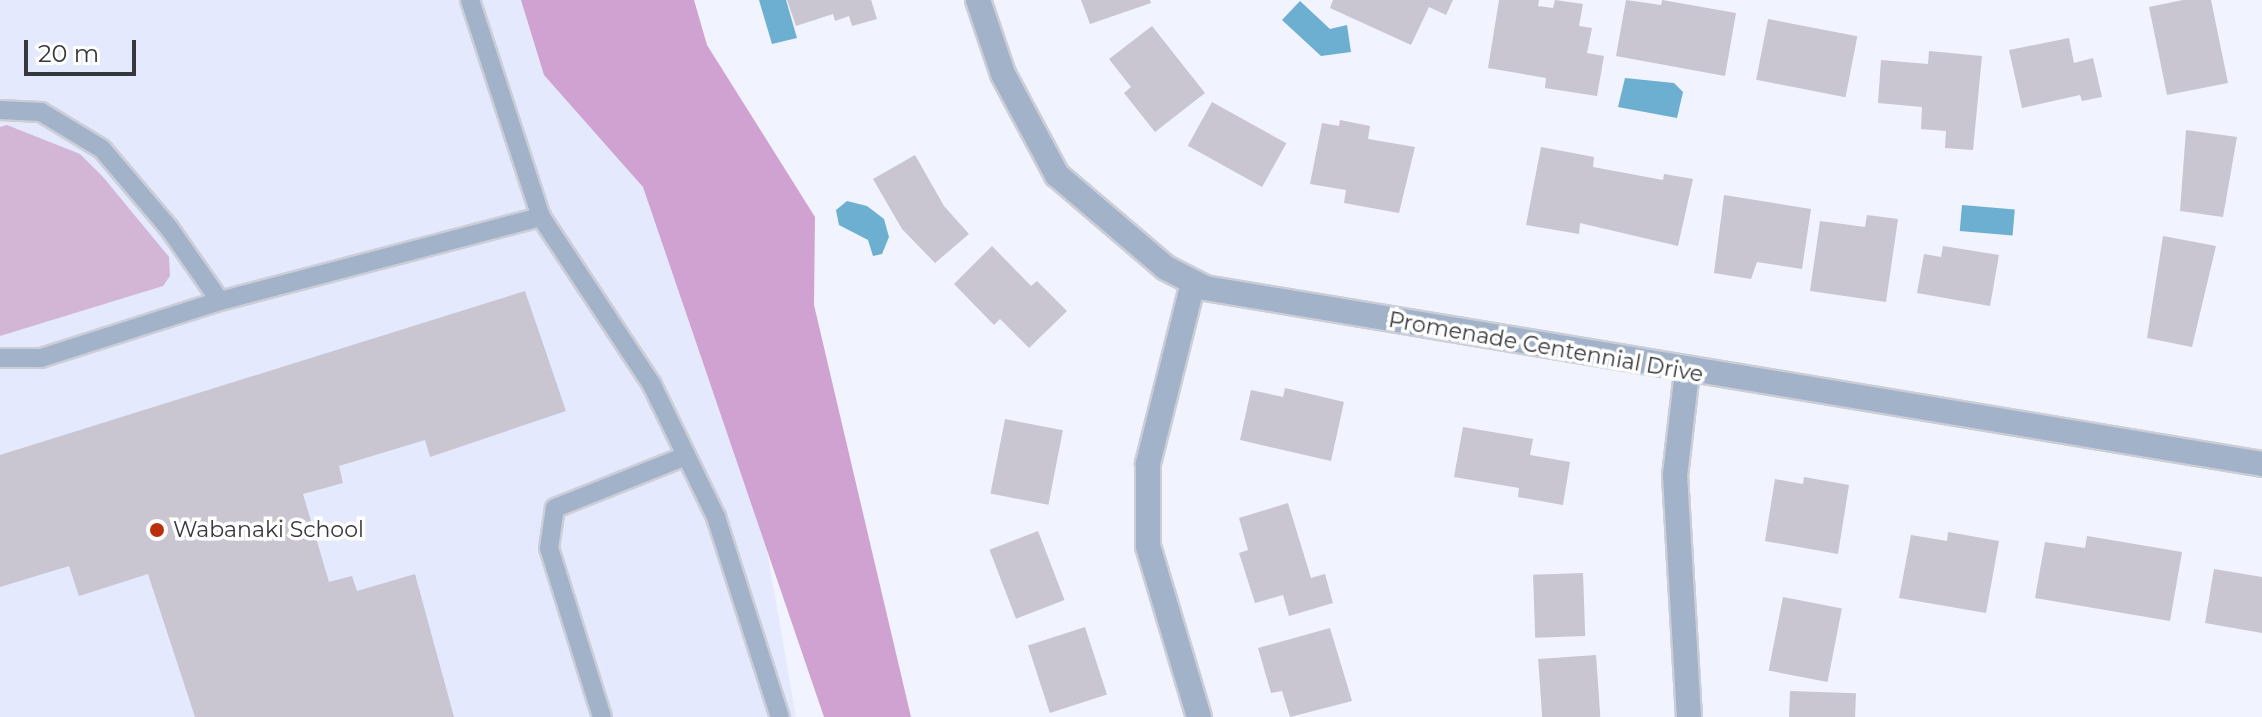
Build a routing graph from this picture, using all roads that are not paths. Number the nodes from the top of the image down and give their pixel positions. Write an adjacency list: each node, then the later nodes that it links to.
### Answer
1 (470, 0): 4 (lane)
2 (978, 0): 5 (street, Promenade Centennial Drive)
3 (0, 110): 6 (lane)
4 (541, 217): 6 (lane); 9 (lane)
5 (1193, 283): 8 (street, Promenade Centennial Drive); 13 (street)
6 (220, 301): 7 (lane)
7 (0, 358)
8 (1687, 372): 10 (street, Promenade Centennial Drive); 14 (street)
9 (686, 456): 11 (lane); 12 (lane)
10 (2262, 464)
11 (602, 717)
12 (780, 717)
13 (1199, 717)
14 (1689, 717)

